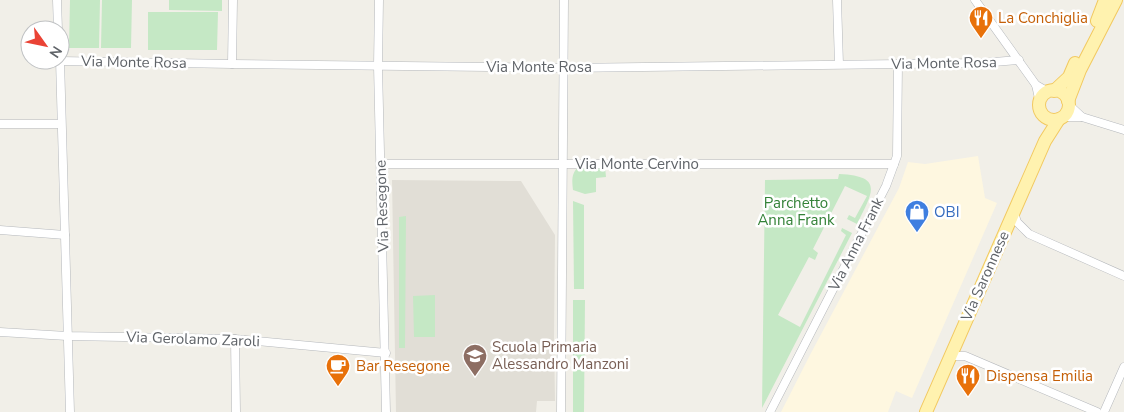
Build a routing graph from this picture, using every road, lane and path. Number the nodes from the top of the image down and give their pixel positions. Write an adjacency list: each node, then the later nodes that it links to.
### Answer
1 (57, 0): 9 (street)
2 (233, 0): 12 (street)
3 (379, 0): 15 (street, Via Resegone)
4 (564, 0): 16 (street)
5 (837, 0): 13 (street)
6 (975, 0): 11 (street)
7 (1105, 0): 19 (main road)
8 (1116, 0): 21 (main road, Via Saronnese)
9 (58, 20)
10 (70, 60): 12 (street, Via Monte Rosa)
11 (1019, 60): 14 (street, Via Monte Rosa); 18 (street)
12 (232, 64): 15 (street, Via Monte Rosa)
13 (839, 64): 14 (street, Via Monte Rosa); 16 (street, Via Monte Rosa)
14 (898, 64): 31 (street, Via Anna Frank)
15 (378, 66): 16 (street, Via Monte Rosa); 29 (street, Via Resegone)
16 (564, 68): 30 (street)
17 (60, 70): 26 (street)
18 (1036, 85): 19 (street); 20 (street)
19 (1051, 91): 20 (main road); 21 (main road)
20 (1040, 103): 22 (main road, Via Saronnese)
21 (1068, 103): 23 (street); 24 (main road, Via Saronnese)
22 (1045, 117): 24 (main road); 28 (main road, Via Saronnese)
23 (1082, 117): 24 (street); 27 (street)
24 (1061, 118): 28 (main road, Via Saronnese)
25 (0, 124): 26 (street)
26 (61, 124): 34 (street)
27 (1124, 130)
28 (1045, 141): 32 (main road, Via Saronnese)
29 (380, 164): 30 (street, Via Monte Cervino); 39 (street, Via Resegone)
30 (563, 164): 31 (street, Via Monte Cervino); 45 (street)
31 (894, 164): 46 (street, Via Anna Frank)
32 (1014, 211): 35 (street); 40 (main road, Via Saronnese)
33 (0, 230): 34 (street)
34 (64, 235): 37 (street)
35 (1124, 276)
36 (0, 332): 37 (street, Via Gerolamo Zaroli)
37 (67, 336): 38 (street, Via Gerolamo Zaroli); 42 (street)
38 (235, 339): 39 (street, Via Gerolamo Zaroli); 43 (street)
39 (386, 353): 44 (street, Via Resegone)
40 (950, 356): 47 (main road, Via Saronnese); 48 (street)
41 (1124, 367): 49 (street)
42 (70, 412)
43 (236, 412)
44 (386, 412)
45 (561, 412)
46 (770, 412)
47 (926, 412)
48 (1096, 412)
49 (1104, 412)

